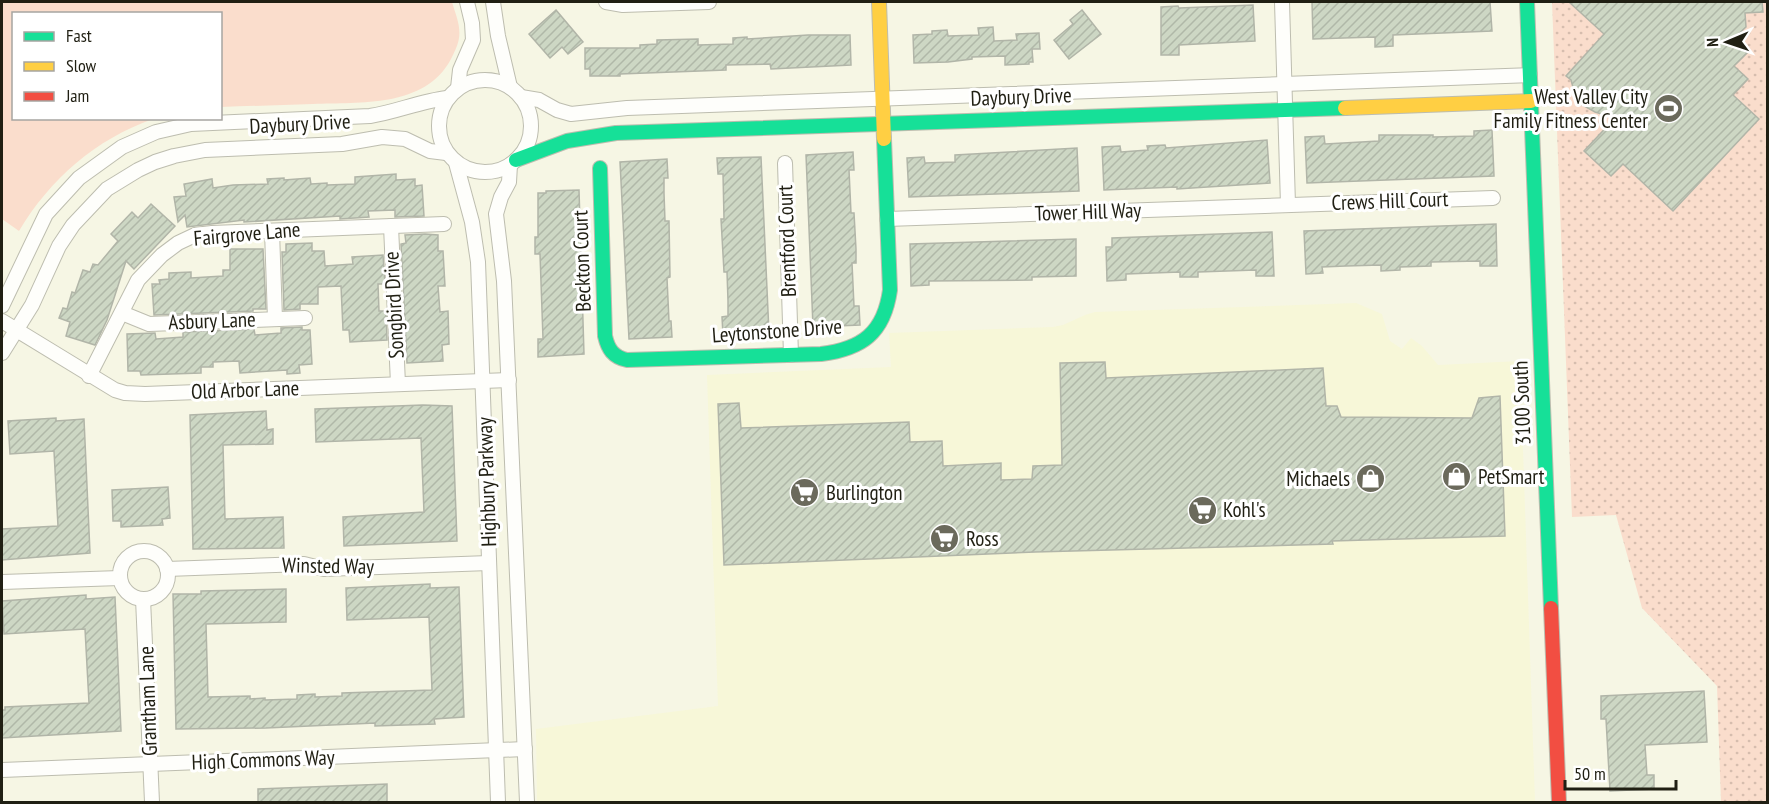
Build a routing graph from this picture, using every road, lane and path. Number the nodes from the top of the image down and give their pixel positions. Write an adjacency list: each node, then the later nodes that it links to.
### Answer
1 (467, 2): 11 (street)
2 (493, 2): 10 (street)
3 (606, 2): 4 (street)
4 (709, 2)
5 (879, 2): 13 (street, Leytonstone Drive)
6 (1282, 2): 9 (street)
7 (1527, 2): 8 (street, 3100 South)
8 (1530, 75): 9 (street, Daybury Drive); 14 (street, 3100 South)
9 (1284, 84): 13 (street, Daybury Drive); 15 (street)
10 (510, 87): 11 (street); 12 (street)
11 (453, 93): 17 (street); 27 (street, Daybury Drive)
12 (521, 97): 13 (street, Daybury Drive); 19 (street)
13 (883, 99): 16 (street, Leytonstone Drive)
14 (1531, 101): 15 (street, Daybury Drive); 52 (street, 3100 South)
15 (1285, 109): 16 (street, Daybury Drive); 22 (street)
16 (884, 123): 19 (street, Daybury Drive); 23 (street, Leytonstone Drive)
17 (451, 158): 19 (street); 32 (street, Daybury Drive); 38 (street, Highbury Parkway)
18 (784, 162): 35 (street, Brentford Court)
19 (513, 163): 37 (street, Highbury Parkway)
20 (600, 168): 33 (street, Beckton Court)
21 (1493, 198): 22 (street, Crews Hill Court)
22 (1288, 205): 23 (street, Tower Hill Way)
23 (887, 219): 35 (street, Leytonstone Drive)
24 (444, 224): 25 (street, Fairgrove Lane)
25 (390, 226): 26 (street, Fairgrove Lane); 39 (street, Songbird Drive)
26 (272, 231): 28 (street, Fairgrove Lane); 30 (street)
27 (2, 306)
28 (122, 313): 30 (street, Asbury Lane); 36 (street, Fairgrove Lane)
29 (304, 318): 30 (street, Asbury Lane)
30 (275, 319)
31 (2, 321): 32 (street, Old Arbor Lane)
32 (17, 331): 34 (street, Daybury Drive); 36 (street, Old Arbor Lane)
33 (610, 351): 35 (street, Leytonstone Drive)
34 (2, 353)
35 (791, 355)
36 (89, 376): 39 (street, Old Arbor Lane)
37 (509, 380): 38 (street, Old Arbor Lane); 45 (street, Highbury Parkway)
38 (483, 381): 39 (street, Old Arbor Lane); 40 (street, Highbury Parkway)
39 (398, 384)
40 (489, 563): 41 (street, Winsted Way); 46 (street, Highbury Parkway)
41 (167, 569): 42 (street); 44 (street)
42 (120, 578): 43 (street); 44 (street)
43 (2, 582)
44 (143, 599): 47 (street, Grantham Lane)
45 (525, 749): 46 (street, High Commons Way); 51 (street, Highbury Parkway)
46 (496, 751): 47 (street, High Commons Way); 50 (street, Highbury Parkway)
47 (150, 764): 48 (street, High Commons Way); 49 (street, Grantham Lane)
48 (2, 770)
49 (152, 802)
50 (498, 802)
51 (527, 802)
52 (1559, 802)

